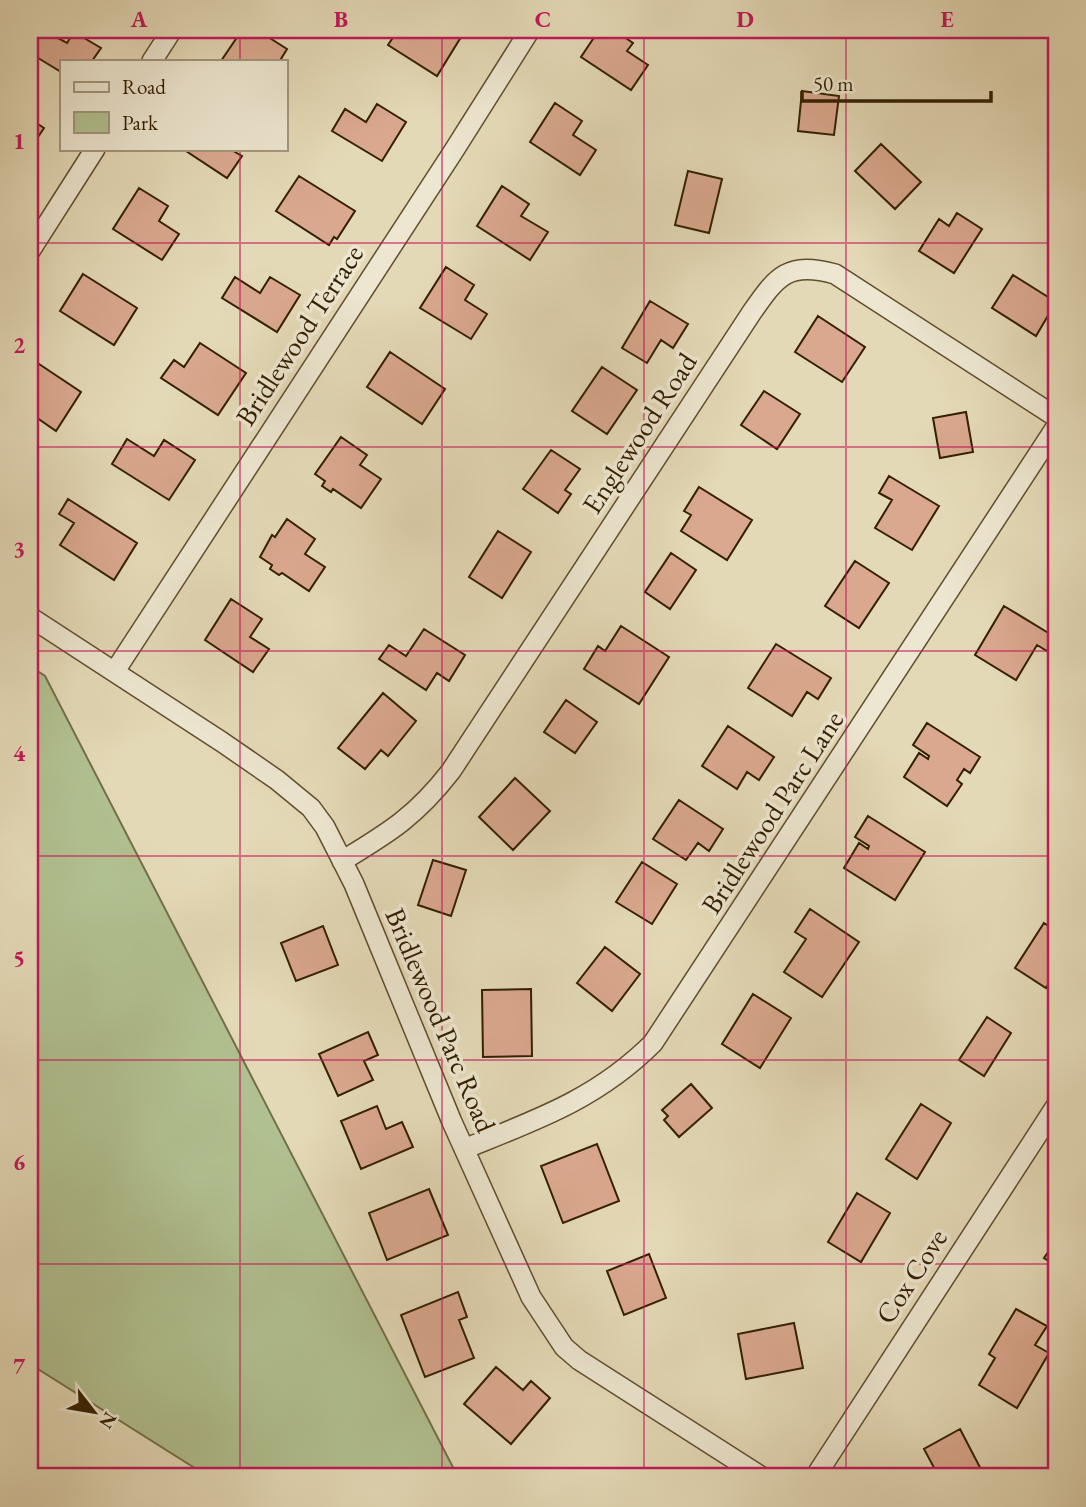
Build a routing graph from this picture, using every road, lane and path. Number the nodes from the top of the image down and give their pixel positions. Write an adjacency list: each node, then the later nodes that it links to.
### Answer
1 (172, 30): 3 (street)
2 (530, 30): 9 (street, Bridlewood Terrace)
3 (153, 60)
4 (95, 150): 5 (street)
5 (30, 251)
6 (1056, 417): 10 (street, Englewood Road)
7 (1056, 427): 12 (street, Bridlewood Parc Lane)
8 (30, 617): 9 (street, Bridlewood Parc Road)
9 (115, 671): 10 (street, Bridlewood Parc Road)
10 (342, 861): 12 (street, Bridlewood Parc Road)
11 (1056, 1106): 14 (street, Cox Cove)
12 (464, 1149): 13 (street, Bridlewood Parc Road)
13 (762, 1477)
14 (815, 1477)

